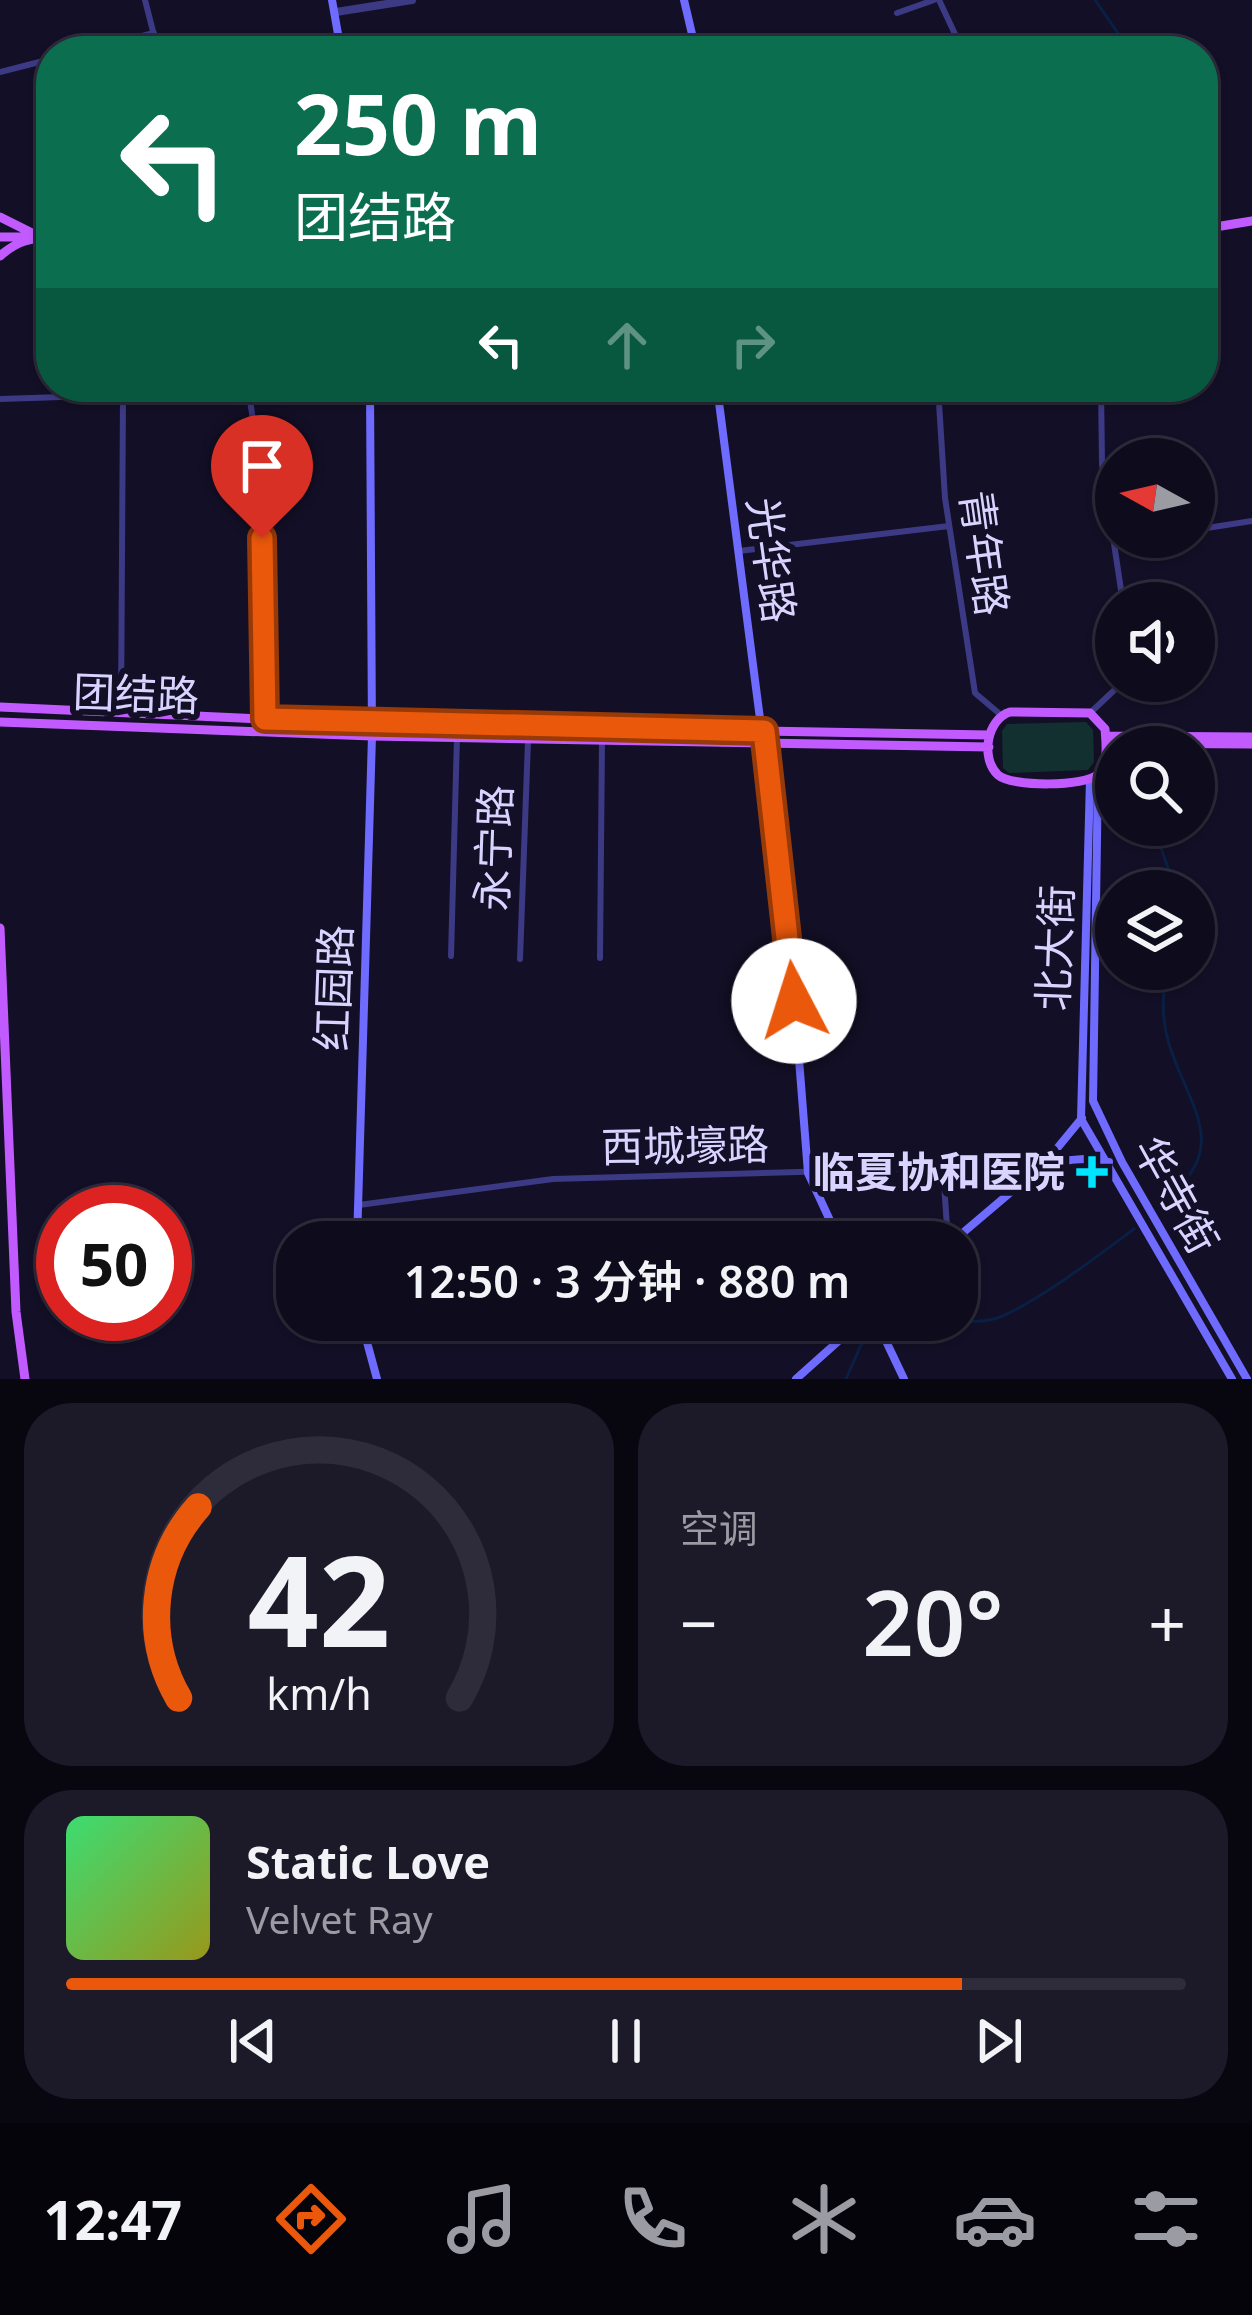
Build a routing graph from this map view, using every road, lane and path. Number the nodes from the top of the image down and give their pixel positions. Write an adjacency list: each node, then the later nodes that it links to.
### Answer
1 (145, 0): 8 (street)
2 (332, 0): 6 (main road)
3 (412, 0): 6 (street)
4 (684, 0): 12 (main road)
5 (936, 0): 7 (street); 13 (street)
6 (336, 12): 11 (main road)
7 (897, 13)
8 (154, 33): 9 (street); 10 (street)
9 (142, 36)
10 (155, 36)
11 (339, 36)
12 (692, 36)
13 (955, 36)
14 (36, 63): 15 (street)
15 (0, 72)
16 (0, 217): 19 (main road)
17 (1248, 221): 18 (main road); 20 (street)
18 (1218, 226)
19 (36, 234)
20 (1252, 236)
21 (0, 237): 22 (main road)
22 (36, 237)
23 (36, 238): 24 (main road)
24 (0, 256)
25 (36, 398): 26 (street)
26 (0, 399)
27 (123, 402): 40 (street)
28 (250, 402): 43 (street)
29 (370, 402): 46 (main road, 红园路)
30 (719, 402): 37 (main road, 光华路)
31 (939, 402): 35 (street, 青年路)
32 (1101, 402): 33 (street)
33 (1102, 438)
34 (1252, 521): 36 (street)
35 (949, 526): 37 (street); 42 (street, 青年路)
36 (1215, 527)
37 (739, 551): 48 (main road, 光华路)
38 (1102, 702): 41 (street)
39 (0, 707): 40 (main road, 团结路)
40 (121, 712): 43 (main road, 团结路)
41 (1090, 713): 42 (main road); 45 (main road)
42 (1001, 715): 54 (main road)
43 (265, 719): 46 (main road, 团结路); 47 (street)
44 (0, 722): 47 (main road, 团结路)
45 (1102, 726)
46 (372, 730): 47 (main road, 团结路); 48 (main road, 团结路); 49 (main road, 团结路); 67 (main road, 红园路)
47 (264, 732)
48 (764, 736): 51 (main road, 团结路); 54 (main road, 团结路); 66 (main road, 光华路)
49 (457, 737): 50 (main road, 团结路); 57 (street)
50 (529, 738): 51 (main road, 团结路); 59 (street, 永宁路)
51 (602, 740): 58 (street)
52 (1215, 740): 53 (main road)
53 (1252, 740)
54 (989, 741): 55 (main road)
55 (1094, 777): 61 (main road, 北大街); 62 (main road, 北大街)
56 (0, 928): 60 (main road)
57 (451, 956)
58 (600, 958)
59 (520, 959)
60 (2, 1080): 72 (main road)
61 (1093, 1101): 62 (main road); 65 (main road, 华寺街)
62 (1081, 1119): 63 (main road); 64 (main road, 华寺街)
63 (1045, 1162): 64 (main road); 71 (main road)
64 (1106, 1162): 65 (main road); 80 (main road, 华寺街)
65 (1122, 1162): 81 (main road, 华寺街)
66 (808, 1173): 67 (street, 西城壕路); 69 (main road); 70 (street, 西城壕路)
67 (356, 1205): 68 (main road, 红园路)
68 (356, 1221)
69 (830, 1221)
70 (948, 1221)
71 (975, 1221)
72 (6, 1230): 76 (main road)
73 (367, 1341): 77 (main road)
74 (839, 1341): 78 (main road)
75 (886, 1341): 79 (main road)
76 (25, 1379)
77 (377, 1379)
78 (796, 1379)
79 (904, 1379)
80 (1232, 1379)
81 (1247, 1379)

